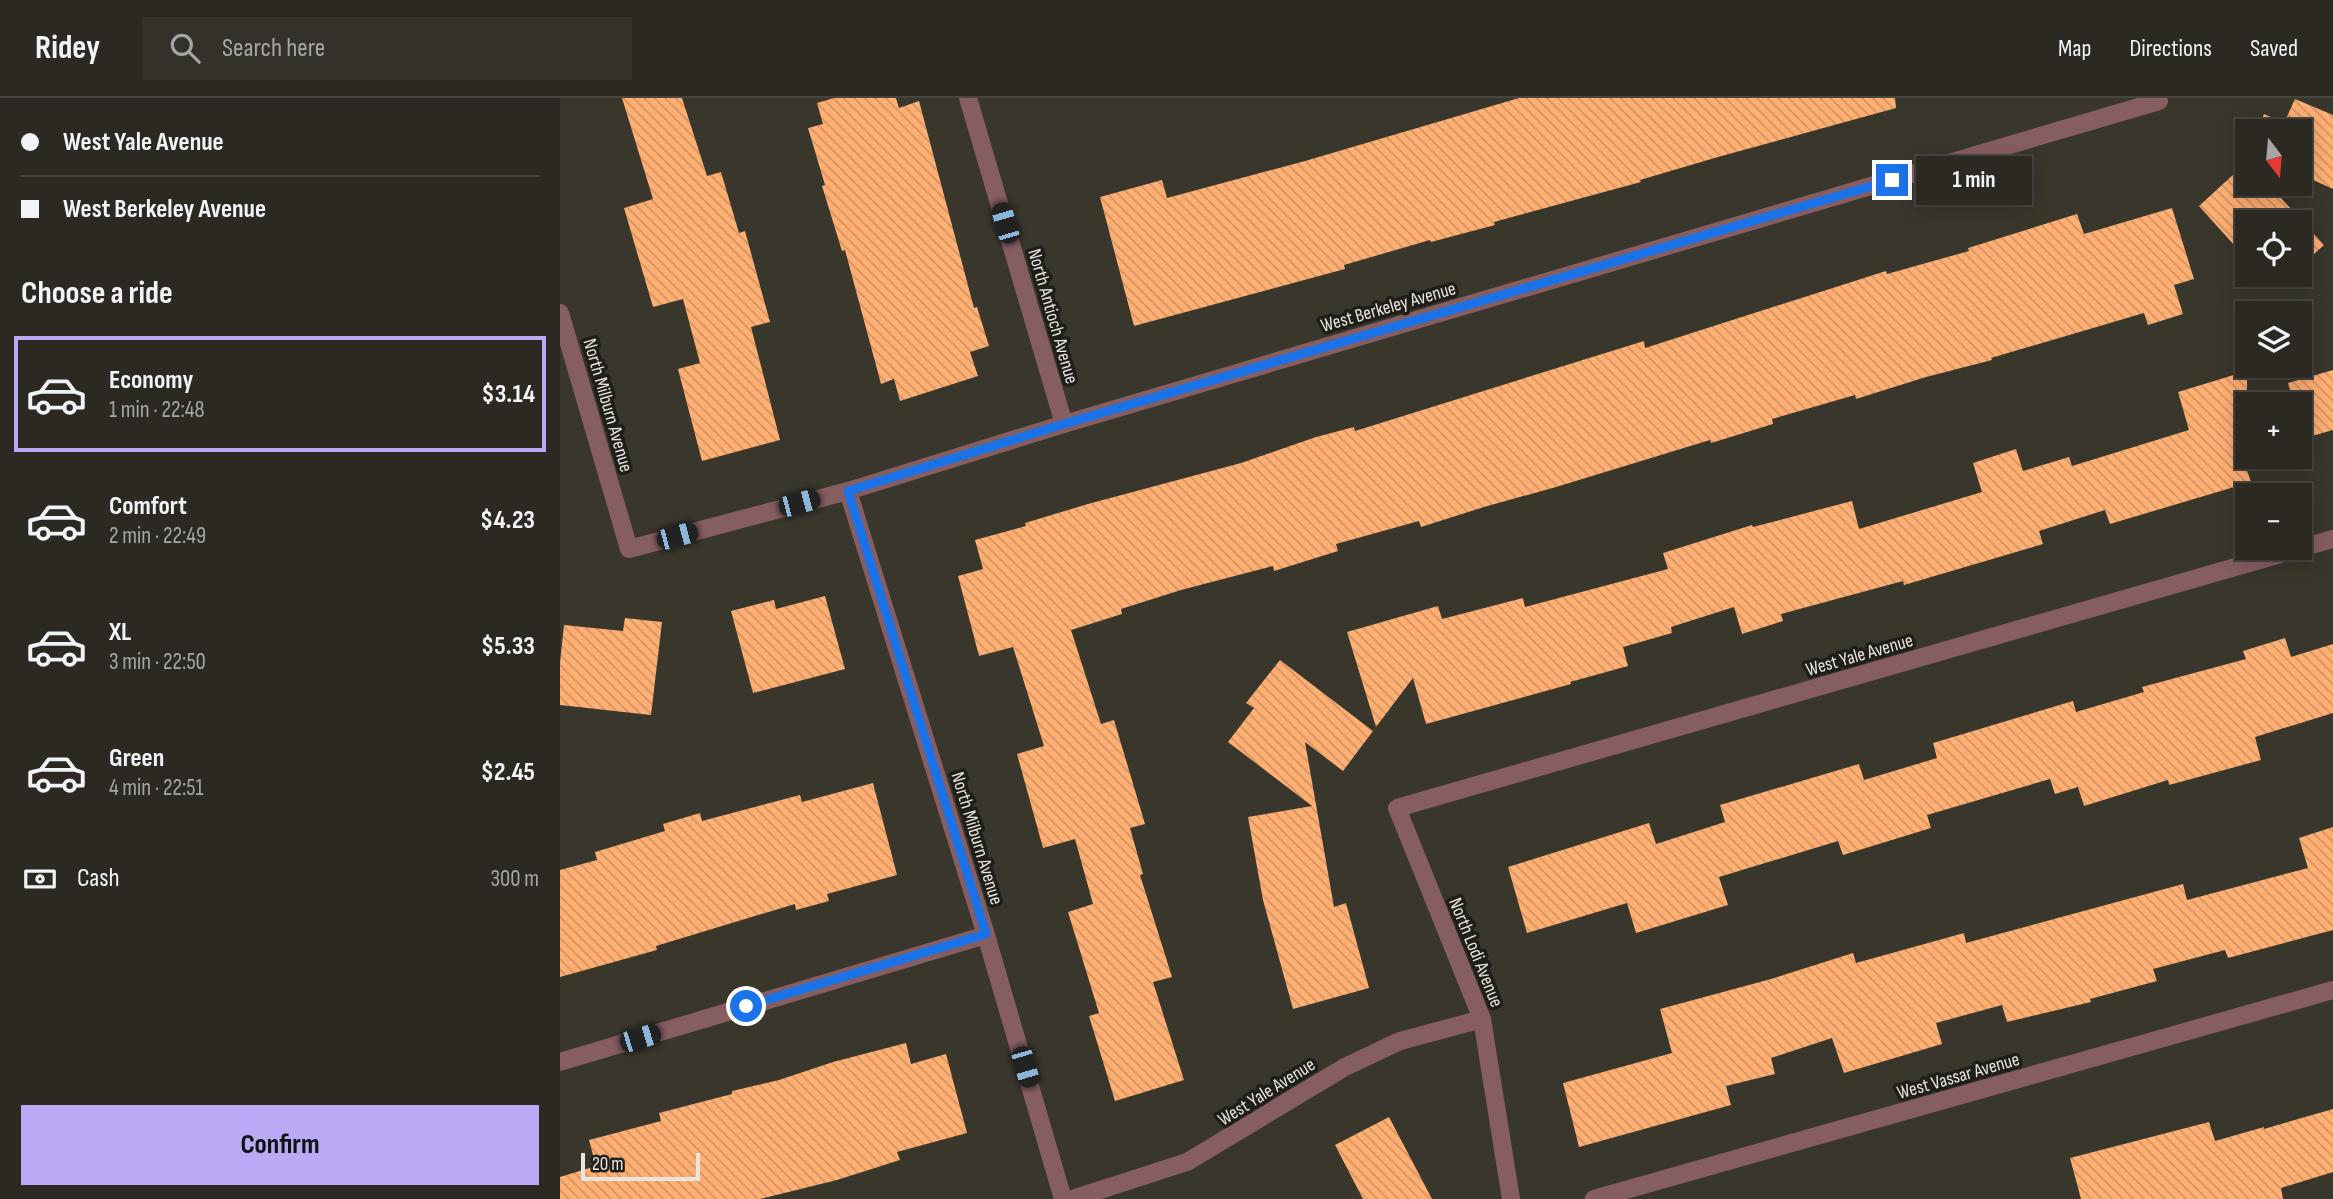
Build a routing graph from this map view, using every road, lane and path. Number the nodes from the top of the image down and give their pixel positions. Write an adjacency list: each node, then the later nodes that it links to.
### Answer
1 (968, 98): 4 (street, North Antioch Avenue)
2 (2159, 99): 4 (street, West Berkeley Avenue)
3 (560, 313): 7 (street, North Milburn Avenue)
4 (1064, 424): 5 (street, West Berkeley Avenue)
5 (848, 491): 7 (street, West Berkeley Avenue); 9 (street, North Milburn Avenue)
6 (2333, 539): 8 (street, West Yale Avenue)
7 (629, 549)
8 (1397, 808): 11 (street, North Lodi Avenue)
9 (986, 934): 12 (street); 13 (street, North Milburn Avenue)
10 (2333, 990): 16 (street, West Vassar Avenue)
11 (1482, 1019): 14 (street, West Yale Avenue); 15 (street, North Lodi Avenue)
12 (560, 1062)
13 (1063, 1199)
14 (1072, 1199)
15 (1511, 1199)
16 (1594, 1199)

